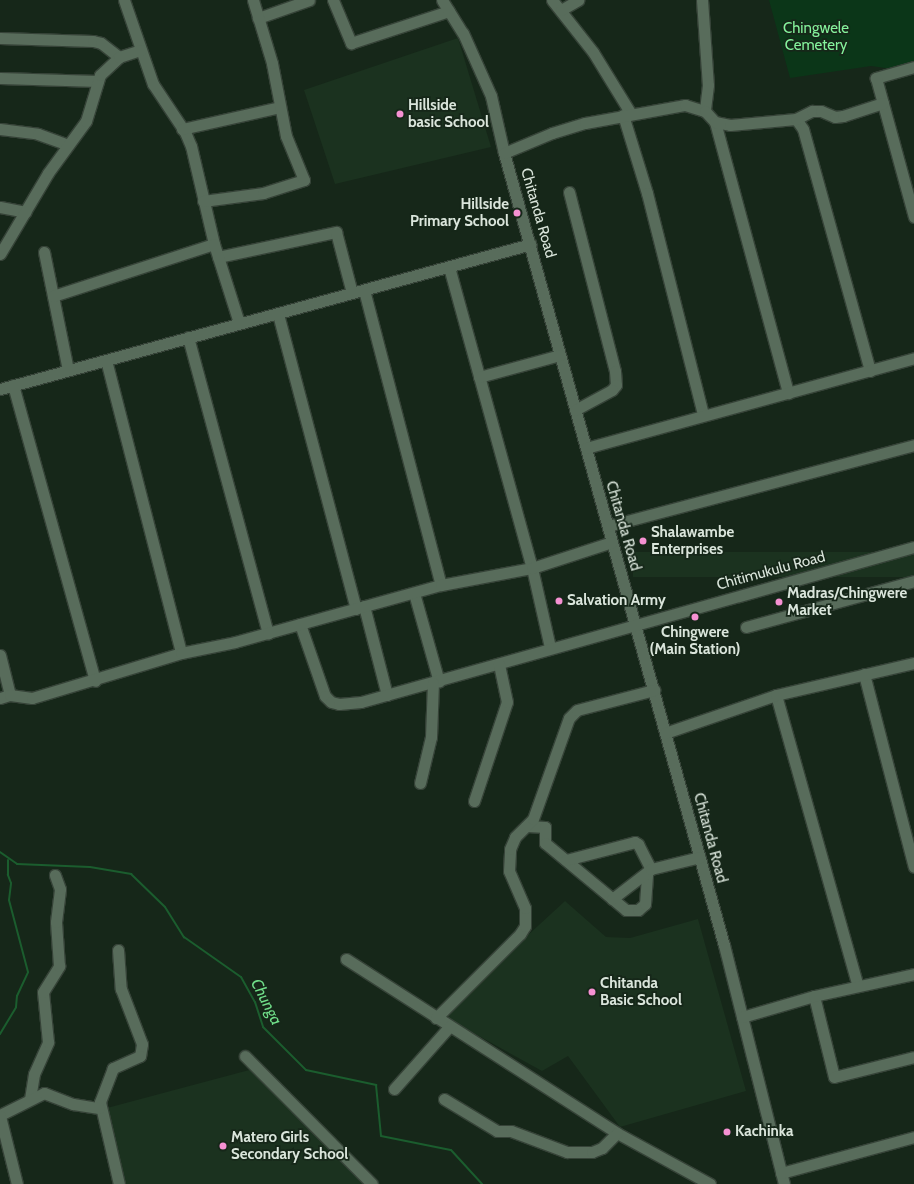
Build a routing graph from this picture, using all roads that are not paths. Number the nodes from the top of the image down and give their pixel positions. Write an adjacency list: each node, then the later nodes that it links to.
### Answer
1 (124, 0): 13 (street)
2 (253, 0): 11 (street)
3 (309, 0): 11 (street)
4 (333, 0): 10 (street)
5 (442, 0): 10 (street, Chitanda Road)
6 (552, 0): 9 (street)
7 (578, 0): 9 (street)
8 (702, 0): 20 (street)
9 (561, 10): 21 (street)
10 (449, 11): 27 (street, Chitanda Road)
11 (258, 18): 19 (street)
12 (0, 38): 14 (street)
13 (141, 50): 14 (street); 25 (street)
14 (119, 57): 17 (street)
15 (914, 67): 18 (street)
16 (0, 78): 17 (street)
17 (98, 81): 26 (street)
18 (883, 103): 22 (street); 28 (street)
19 (280, 107): 25 (street); 30 (street)
20 (705, 111): 21 (street); 23 (street)
21 (627, 114): 27 (street); 56 (street)
22 (796, 119): 23 (street); 50 (street)
23 (715, 122): 54 (street)
24 (0, 129): 26 (street)
25 (182, 129): 30 (street)
26 (68, 145): 32 (street)
27 (504, 153): 35 (street, Chitanda Road)
28 (910, 188): 33 (street)
29 (569, 192): 55 (street)
30 (203, 201): 34 (street)
31 (0, 207): 32 (street)
32 (26, 212): 37 (street)
33 (914, 217)
34 (214, 244): 38 (street); 42 (street)
35 (531, 244): 39 (street); 46 (street, Chitanda Road)
36 (44, 252): 42 (street)
37 (0, 254)
38 (218, 258): 41 (street); 44 (street)
39 (449, 267): 40 (street); 51 (street)
40 (364, 290): 41 (street); 64 (street)
41 (352, 293): 43 (street)
42 (53, 296): 49 (street)
43 (278, 314): 44 (street); 66 (street)
44 (239, 323): 45 (street)
45 (188, 337): 48 (street); 70 (street)
46 (560, 355): 51 (street); 55 (street, Chitanda Road)
47 (914, 358): 50 (street)
48 (106, 360): 49 (street); 72 (street)
49 (68, 370): 52 (street)
50 (870, 371): 54 (street)
51 (479, 377): 62 (street)
52 (13, 385): 53 (street); 77 (street)
53 (0, 389)
54 (788, 393): 56 (street)
55 (575, 410): 58 (street, Chitanda Road)
56 (703, 415): 58 (street)
57 (914, 446): 59 (street)
58 (586, 448): 59 (street, Chitanda Road)
59 (608, 526): 60 (street, Chitanda Road)
60 (612, 542): 62 (street); 67 (street, Chitanda Road)
61 (914, 547): 67 (street, Chitimukulu Road)
62 (532, 568): 64 (street); 71 (street)
63 (914, 581): 69 (street)
64 (441, 585): 65 (street)
65 (414, 593): 66 (street); 78 (street)
66 (360, 607): 68 (street); 80 (street)
67 (635, 623): 71 (street, Chitimukulu Road); 79 (street, Chitanda Road)
68 (300, 624): 70 (street); 80 (street, Chitimukulu Road)
69 (746, 627)
70 (268, 633): 72 (street)
71 (550, 648): 75 (street, Chitimukulu Road)
72 (181, 653): 77 (street)
73 (0, 655): 82 (street)
74 (914, 662): 76 (street)
75 (499, 664): 78 (street, Chitimukulu Road); 85 (street)
76 (864, 674): 81 (street); 89 (street)
77 (94, 680): 82 (street)
78 (436, 682): 80 (street, Chitimukulu Road); 84 (street)
79 (654, 690): 83 (street, Chitanda Road); 86 (street)
80 (386, 695)
81 (776, 696): 83 (street); 96 (street)
82 (5, 697)
83 (665, 733): 87 (street, Chitanda Road)
84 (420, 783)
85 (474, 801)
86 (527, 826): 88 (street); 99 (street)
87 (700, 857): 90 (street); 98 (street, Chitanda Road)
88 (566, 860): 90 (street); 92 (street)
89 (914, 867)
90 (649, 871): 92 (street); 92 (street)
91 (56, 875): 104 (street)
92 (612, 899)
93 (118, 950): 106 (street)
94 (346, 959): 99 (street)
95 (914, 974): 96 (street)
96 (858, 986): 97 (street)
97 (814, 996): 98 (street); 102 (street)
98 (742, 1017): 110 (street, Chitanda Road)
99 (436, 1018): 100 (street)
100 (450, 1026): 103 (street); 108 (street)
101 (245, 1056): 113 (street)
102 (914, 1057)
103 (394, 1089)
104 (30, 1099): 106 (street); 107 (street)
105 (444, 1099): 108 (street)
106 (99, 1108): 112 (street)
107 (0, 1118): 111 (street)
108 (617, 1133): 114 (street)
109 (914, 1137): 110 (street)
110 (783, 1179)
111 (16, 1184)
112 (119, 1184)
113 (372, 1184)
114 (710, 1184)

